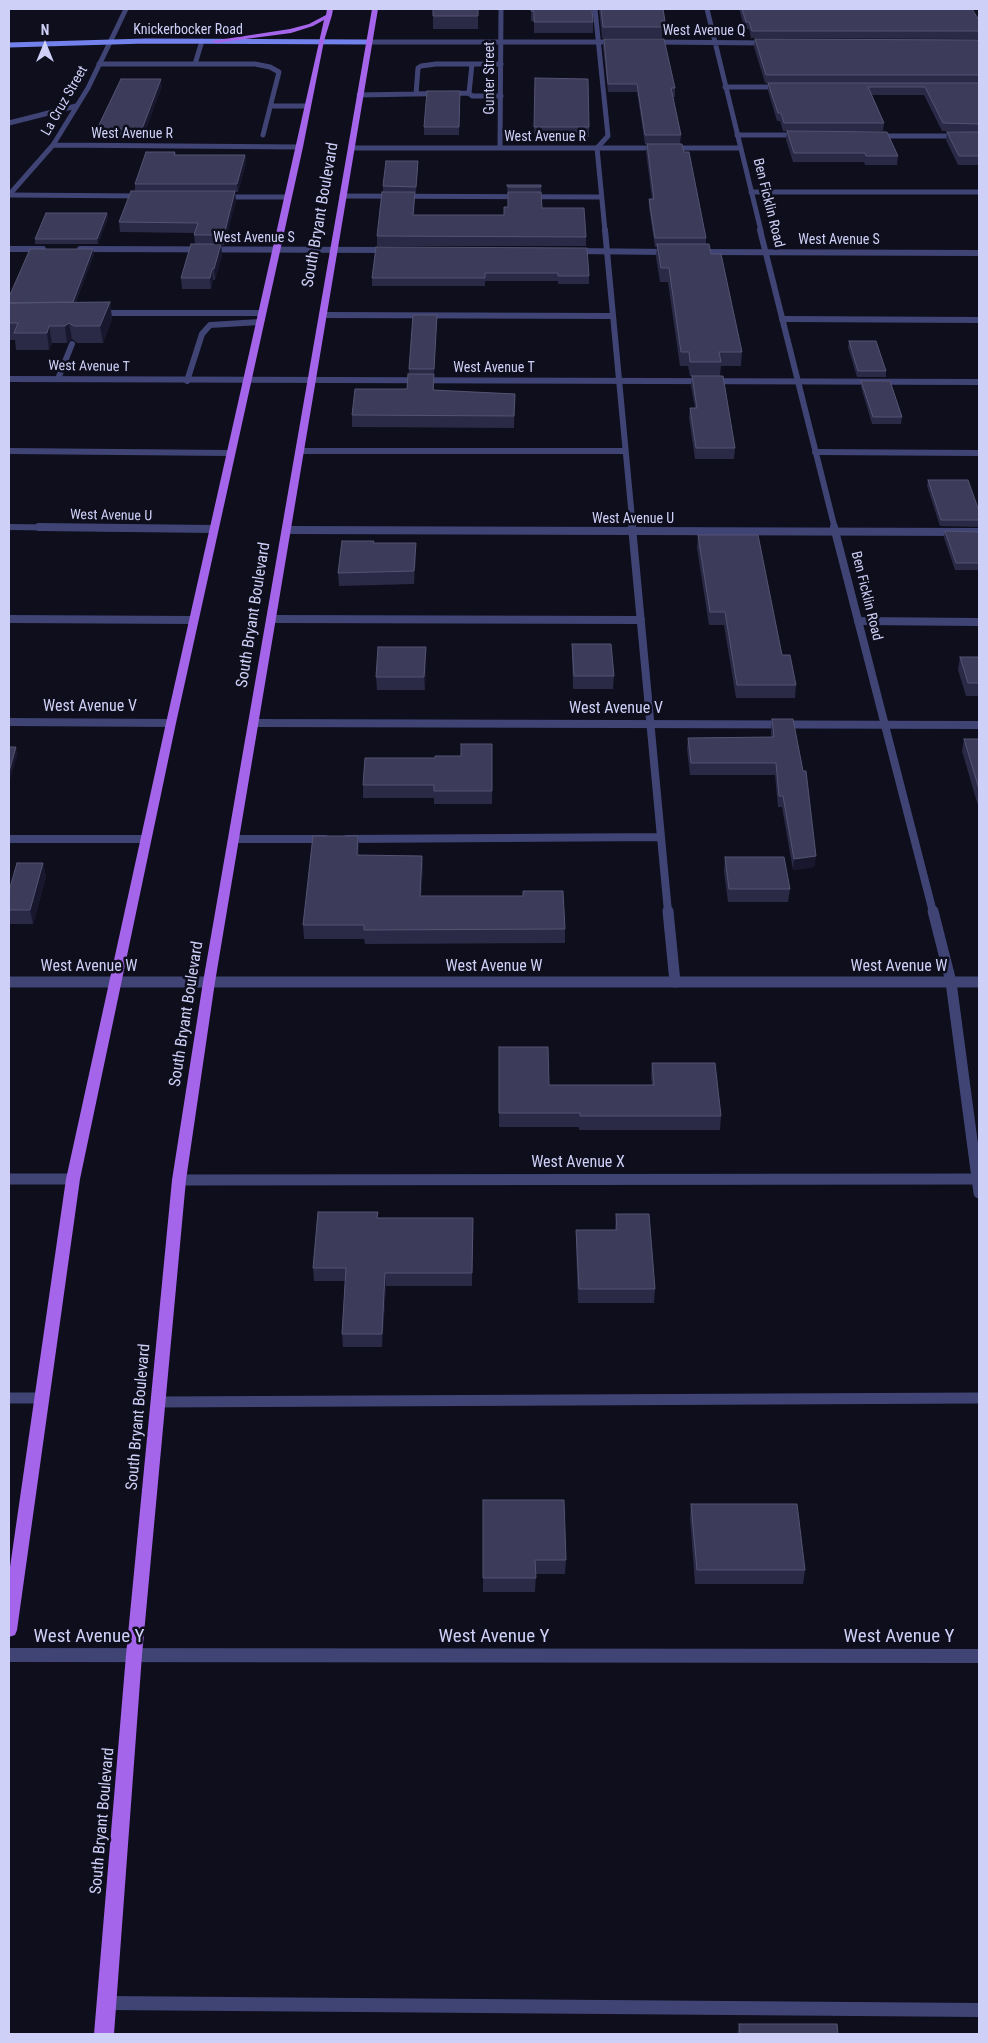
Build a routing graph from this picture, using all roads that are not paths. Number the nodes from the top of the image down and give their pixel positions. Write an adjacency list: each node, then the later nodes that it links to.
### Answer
1 (126, 9): 9 (street, La Cruz Street)
2 (375, 9): 11 (main road, South Bryant Boulevard)
3 (501, 9): 12 (street, Gunter Street)
4 (596, 9): 13 (street)
5 (707, 9): 16 (street, Ben Ficklin Road)
6 (330, 12): 8 (main road); 10 (main road, South Bryant Boulevard)
7 (202, 41): 8 (main road, Knickerbocker Road); 9 (main road, Knickerbocker Road); 20 (street)
8 (215, 41): 10 (main road, Knickerbocker Road)
9 (110, 42): 18 (main road, Knickerbocker Road); 19 (street, La Cruz Street)
10 (321, 42): 11 (main road, Knickerbocker Road); 31 (main road, South Bryant Boulevard)
11 (368, 42): 12 (street); 26 (main road, South Bryant Boulevard)
12 (501, 42): 13 (street); 22 (street, Gunter Street)
13 (599, 42): 14 (street); 42 (street)
14 (618, 42)
15 (647, 42): 16 (street, West Avenue Q)
16 (714, 43): 17 (street, West Avenue Q); 23 (street, Ben Ficklin Road)
17 (773, 43)
18 (9, 45)
19 (99, 64): 20 (street); 29 (street, La Cruz Street)
20 (195, 64): 30 (street)
21 (472, 64): 22 (street); 25 (street); 27 (street)
22 (501, 64): 28 (street, Gunter Street)
23 (725, 87): 24 (street); 34 (street, Ben Ficklin Road)
24 (784, 87)
25 (470, 93): 27 (street); 28 (street)
26 (359, 94): 27 (street); 40 (main road, South Bryant Boulevard)
27 (416, 94)
28 (501, 96): 41 (street, Gunter Street)
29 (76, 106): 32 (street); 38 (street, La Cruz Street)
30 (271, 106): 31 (street); 33 (street)
31 (307, 106): 39 (main road, South Bryant Boulevard)
32 (9, 123)
33 (263, 134)
34 (737, 135): 35 (street); 43 (street, Ben Ficklin Road)
35 (805, 135)
36 (872, 136): 37 (street)
37 (979, 136)
38 (53, 145): 39 (street, West Avenue R); 46 (street, La Cruz Street)
39 (300, 146): 50 (main road, South Bryant Boulevard)
40 (350, 148): 41 (street, West Avenue R); 48 (main road, South Bryant Boulevard)
41 (500, 148): 42 (street, West Avenue R)
42 (597, 148): 43 (street, West Avenue R); 51 (street)
43 (740, 148): 44 (street, Ben Ficklin Road)
44 (751, 192): 45 (street); 62 (street, Ben Ficklin Road)
45 (979, 192)
46 (9, 195): 47 (street)
47 (148, 196)
48 (342, 196): 51 (street); 56 (main road, South Bryant Boulevard)
49 (218, 197): 50 (street)
50 (288, 197): 55 (main road, South Bryant Boulevard)
51 (602, 197): 59 (street)
52 (9, 249): 53 (street)
53 (48, 249)
54 (68, 249): 55 (street, West Avenue S)
55 (276, 250): 56 (street, West Avenue S); 67 (main road, South Bryant Boulevard)
56 (333, 250): 57 (street, West Avenue S); 65 (main road, South Bryant Boulevard)
57 (392, 250)
58 (567, 251): 59 (street)
59 (606, 251): 60 (street); 66 (street)
60 (676, 252)
61 (686, 252): 62 (street, West Avenue S)
62 (766, 252): 63 (street, West Avenue S); 68 (street, Ben Ficklin Road)
63 (979, 253)
64 (87, 314): 67 (street)
65 (322, 315): 66 (street); 76 (main road, South Bryant Boulevard)
66 (612, 316): 77 (street)
67 (261, 318): 74 (street); 75 (main road, South Bryant Boulevard)
68 (782, 319): 69 (street); 73 (street, Ben Ficklin Road)
69 (979, 320)
70 (72, 344): 72 (street)
71 (9, 379): 72 (street, West Avenue T)
72 (58, 379): 74 (street, West Avenue T)
73 (796, 380): 77 (street, West Avenue T); 78 (street, West Avenue T); 82 (street, Ben Ficklin Road)
74 (187, 381): 75 (street, West Avenue T)
75 (246, 381): 76 (street, West Avenue T); 83 (main road, South Bryant Boulevard)
76 (312, 381): 77 (street, West Avenue T); 80 (main road, South Bryant Boulevard)
77 (618, 381): 81 (street)
78 (979, 382)
79 (9, 451): 83 (street)
80 (300, 451): 81 (street); 87 (main road, South Bryant Boulevard)
81 (625, 451): 88 (street)
82 (815, 452): 84 (street); 89 (street, Ben Ficklin Road)
83 (231, 453): 86 (main road, South Bryant Boulevard)
84 (979, 453)
85 (9, 527): 86 (street, West Avenue U)
86 (214, 529): 93 (main road, South Bryant Boulevard)
87 (286, 530): 88 (street, West Avenue U); 92 (main road, South Bryant Boulevard)
88 (632, 531): 89 (street, West Avenue U); 94 (street)
89 (836, 532): 90 (street, West Avenue U); 95 (street, Ben Ficklin Road)
90 (979, 532)
91 (9, 619): 93 (street)
92 (271, 619): 94 (street); 99 (main road, South Bryant Boulevard)
93 (194, 620): 98 (main road, South Bryant Boulevard)
94 (641, 620): 100 (street)
95 (858, 621): 96 (street); 101 (street, Ben Ficklin Road)
96 (979, 622)
97 (9, 722): 98 (street, West Avenue V)
98 (171, 723): 105 (main road, South Bryant Boulevard)
99 (254, 723): 100 (street, West Avenue V); 106 (main road, South Bryant Boulevard)
100 (650, 724): 101 (street, West Avenue V); 103 (street)
101 (884, 724): 102 (street, West Avenue V); 111 (street, Ben Ficklin Road)
102 (979, 725)
103 (661, 837): 106 (street); 110 (street)
104 (9, 839): 105 (street)
105 (146, 840): 108 (main road, South Bryant Boulevard)
106 (234, 840): 109 (main road, South Bryant Boulevard)
107 (9, 982): 108 (street, West Avenue W)
108 (116, 982): 109 (street, West Avenue W); 114 (main road, South Bryant Boulevard)
109 (209, 982): 110 (street, West Avenue W); 116 (main road, South Bryant Boulevard)
110 (674, 982): 111 (street, West Avenue W)
111 (951, 982): 112 (street, West Avenue W); 115 (street, Ben Ficklin Road)
112 (979, 982)
113 (9, 1179): 114 (street)
114 (73, 1179): 119 (main road, South Bryant Boulevard)
115 (977, 1179): 116 (street, West Avenue X); 117 (street, Ben Ficklin Road)
116 (179, 1180): 121 (main road, South Bryant Boulevard)
117 (979, 1193)
118 (9, 1398): 119 (street)
119 (42, 1398): 122 (main road, South Bryant Boulevard)
120 (979, 1398): 121 (street)
121 (158, 1402): 124 (main road, South Bryant Boulevard)
122 (9, 1630)
123 (9, 1655): 124 (street, West Avenue Y)
124 (134, 1655): 125 (street, West Avenue Y); 126 (main road, South Bryant Boulevard)
125 (979, 1656)
126 (106, 2003): 127 (street); 128 (main road, South Bryant Boulevard)
127 (979, 2010)
128 (104, 2034)

